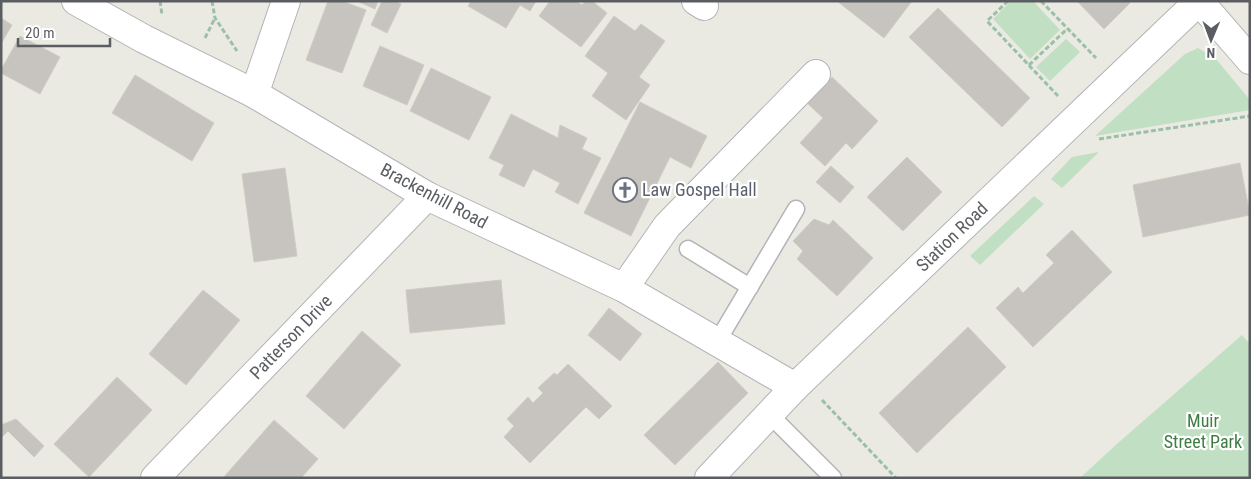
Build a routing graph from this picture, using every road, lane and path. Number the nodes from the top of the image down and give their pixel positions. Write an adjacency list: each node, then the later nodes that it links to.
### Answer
1 (76, 1): 12 (street, Brackenhill Road)
2 (212, 1): 12 (path)
3 (286, 1): 12 (street)
4 (1008, 1): 9 (path)
5 (1041, 1): 7 (path)
6 (1199, 1): 8 (street); 11 (street, Station Road)
7 (1068, 29): 9 (path); 11 (path)
8 (1250, 60)
9 (1029, 65): 14 (path)
10 (816, 74): 20 (street)
11 (1117, 80): 14 (street, Station Road)
12 (255, 88): 16 (street, Brackenhill Road)
13 (1250, 116): 15 (path)
14 (1078, 117): 22 (street, Station Road)
15 (1095, 140)
16 (428, 196): 20 (street, Brackenhill Road); 24 (street, Patterson Drive)
17 (796, 209): 19 (lane)
18 (688, 249): 19 (lane)
19 (750, 287): 21 (lane)
20 (624, 288): 21 (street, Brackenhill Road)
21 (717, 342): 22 (street, Brackenhill Road)
22 (799, 384): 23 (street, Station Road); 27 (path)
23 (769, 414): 25 (street, Station Road); 26 (lane)
24 (154, 478)
25 (709, 478)
26 (833, 478)
27 (896, 478)

